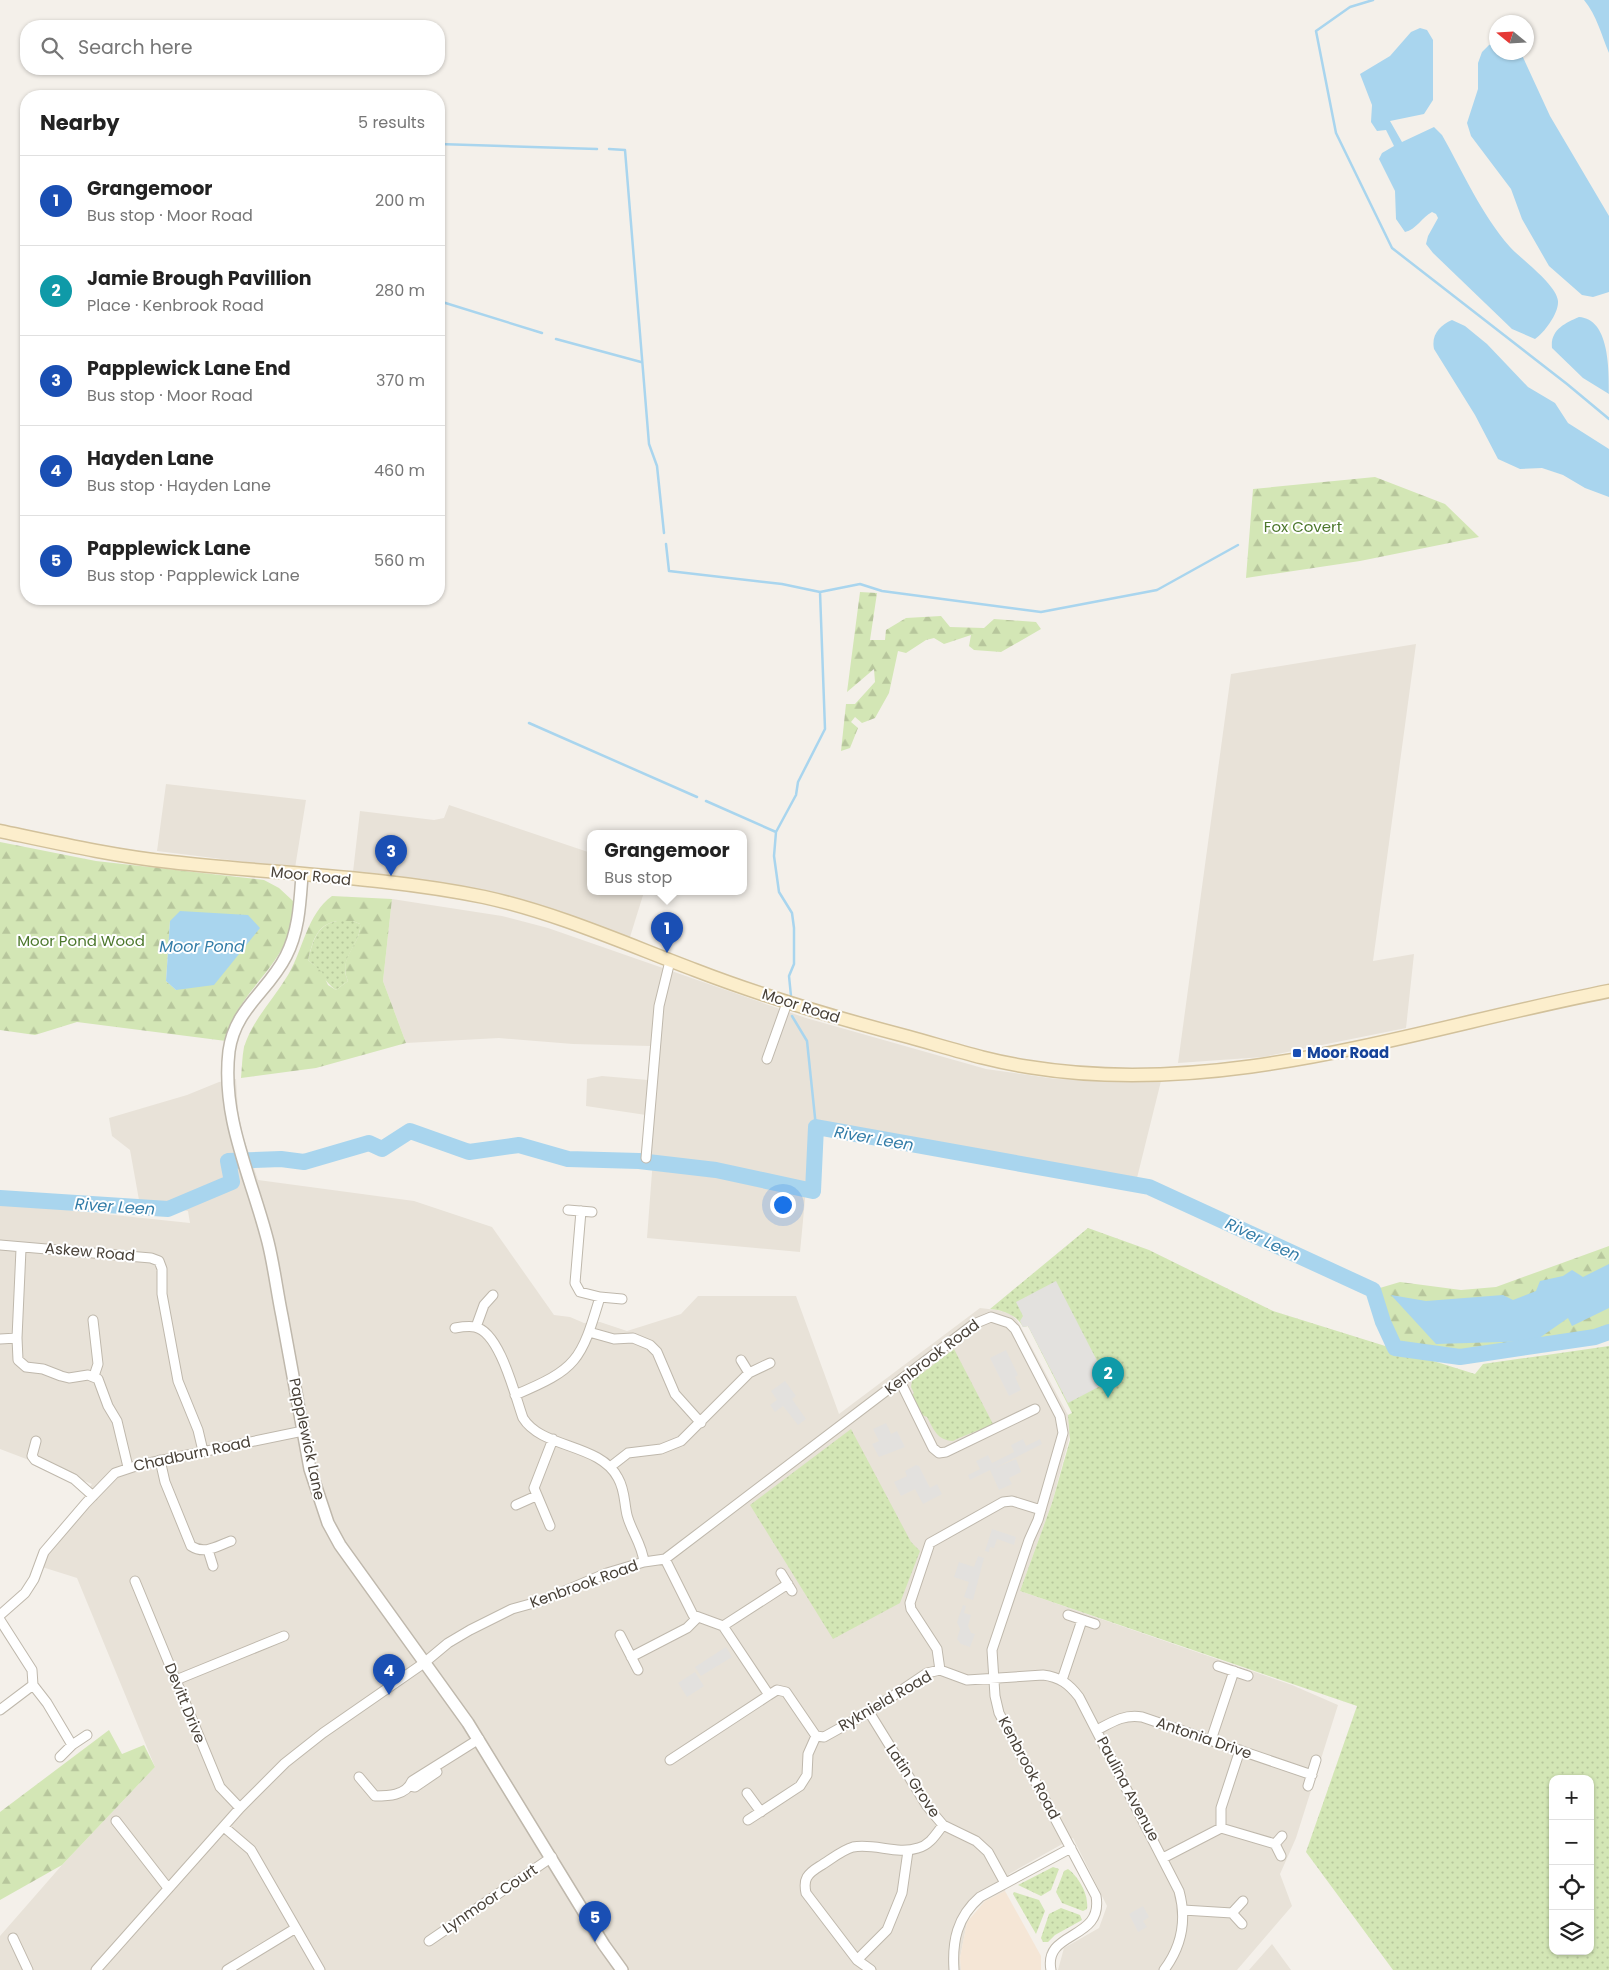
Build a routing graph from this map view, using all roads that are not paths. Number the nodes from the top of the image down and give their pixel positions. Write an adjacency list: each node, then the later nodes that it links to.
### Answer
1 (0, 831): 2 (main road, Moor Road)
2 (302, 875): 3 (main road, Moor Road); 30 (street, Papplewick Lane)
3 (670, 961): 5 (main road, Moor Road); 7 (street)
4 (1609, 991): 5 (main road, Moor Road)
5 (787, 1003): 6 (street)
6 (767, 1059)
7 (646, 1158)
8 (568, 1210): 9 (street)
9 (581, 1211): 10 (street); 14 (street)
10 (592, 1212)
11 (0, 1246): 12 (street, Askew Road)
12 (21, 1249): 20 (street); 33 (street, Askew Road)
13 (493, 1295): 17 (street)
14 (600, 1297): 15 (street); 19 (street)
15 (622, 1299)
16 (92, 1320): 25 (street)
17 (476, 1327): 18 (street); 27 (street)
18 (455, 1328)
19 (589, 1332): 27 (street); 29 (street)
20 (17, 1338): 21 (street); 25 (street)
21 (0, 1339)
22 (741, 1360): 24 (street)
23 (770, 1363): 24 (street)
24 (749, 1373): 29 (street)
25 (94, 1376): 36 (street)
26 (900, 1381): 28 (street); 40 (street, Kenbrook Road); 44 (street, Kenbrook Road)
27 (515, 1395): 31 (street)
28 (1035, 1409)
29 (701, 1423): 35 (street)
30 (303, 1431): 33 (street, Chadburn Road); 59 (street, Papplewick Lane)
31 (553, 1439): 35 (street); 38 (street)
32 (36, 1441): 37 (street)
33 (203, 1451): 34 (street, Chadburn Road)
34 (160, 1460): 36 (street, Chadburn Road); 43 (street)
35 (610, 1466): 45 (street)
36 (128, 1467): 37 (street, Chadburn Road)
37 (93, 1496): 49 (street, Chadburn Road)
38 (536, 1496): 39 (street); 41 (street)
39 (516, 1505)
40 (1041, 1510): 62 (street); 65 (street, Kenbrook Road)
41 (550, 1526)
42 (231, 1541): 43 (street)
43 (208, 1550): 46 (street)
44 (665, 1559): 45 (street, Kenbrook Road); 51 (street)
45 (644, 1562): 59 (street, Kenbrook Road)
46 (213, 1566)
47 (781, 1573): 55 (street)
48 (135, 1581): 66 (street, Devitt Drive)
49 (0, 1615)
50 (1068, 1615): 53 (street)
51 (697, 1618): 55 (street); 58 (street)
52 (0, 1620): 68 (street)
53 (1082, 1620): 54 (street); 67 (street)
54 (1096, 1624)
55 (723, 1626): 69 (street)
56 (620, 1634): 58 (street)
57 (284, 1636): 66 (street)
58 (631, 1657): 61 (street)
59 (424, 1663): 76 (street, Papplewick Lane); 86 (street, Kenbrook Road)
60 (1218, 1666): 63 (street)
61 (638, 1670)
62 (940, 1670): 65 (street, Ryknield Road); 71 (street, Ryknield Road)
63 (1234, 1671): 64 (street); 75 (street)
64 (1248, 1676)
65 (994, 1679): 67 (street); 95 (street, Kenbrook Road)
66 (176, 1680): 86 (street, Devitt Drive)
67 (1062, 1680): 72 (street, Paulina Avenue)
68 (33, 1685): 70 (street); 77 (street)
69 (769, 1695): 74 (street); 80 (street)
70 (0, 1710)
71 (869, 1712): 74 (street, Ryknield Road); 90 (street, Latin Grove)
72 (1097, 1730): 75 (street, Antonia Drive); 99 (street, Paulina Avenue)
73 (87, 1735): 77 (street)
74 (816, 1736): 87 (street)
75 (1211, 1740): 78 (street, Antonia Drive)
76 (480, 1741): 83 (street); 98 (street, Papplewick Lane)
77 (72, 1745): 79 (street)
78 (1240, 1750): 82 (street, Antonia Drive); 92 (street)
79 (60, 1757)
80 (670, 1760)
81 (1316, 1760): 82 (street)
82 (1312, 1775): 84 (street)
83 (359, 1777)
84 (1308, 1786)
85 (747, 1793): 87 (street)
86 (240, 1808): 91 (street, Kenbrook Road)
87 (761, 1812): 88 (street)
88 (748, 1820)
89 (116, 1821): 101 (street)
90 (943, 1825): 96 (street); 100 (street, Latin Grove)
91 (224, 1826): 101 (street, Kenbrook Road); 106 (street)
92 (1221, 1828): 94 (street); 99 (street)
93 (1282, 1836): 94 (street)
94 (1276, 1844): 97 (street)
95 (1071, 1848): 100 (street); 117 (street, Kenbrook Road)
96 (908, 1851): 109 (street); 109 (street)
97 (1281, 1856)
98 (552, 1857): 108 (street, Lynmoor Court); 114 (street, Papplewick Lane)
99 (1163, 1858): 103 (street, Paulina Avenue)
100 (1005, 1884): 116 (street)
101 (168, 1888): 111 (street, Kenbrook Road)
102 (1243, 1901): 104 (street)
103 (1183, 1910): 104 (street); 118 (street, Paulina Avenue)
104 (1232, 1913): 105 (street)
105 (1242, 1924)
106 (296, 1928): 112 (street); 113 (street)
107 (13, 1938): 110 (street)
108 (429, 1942)
109 (857, 1960): 115 (street)
110 (28, 1970)
111 (96, 1970)
112 (226, 1970)
113 (320, 1970)
114 (622, 1970)
115 (870, 1970)
116 (954, 1970)
117 (1051, 1970)
118 (1164, 1970)

